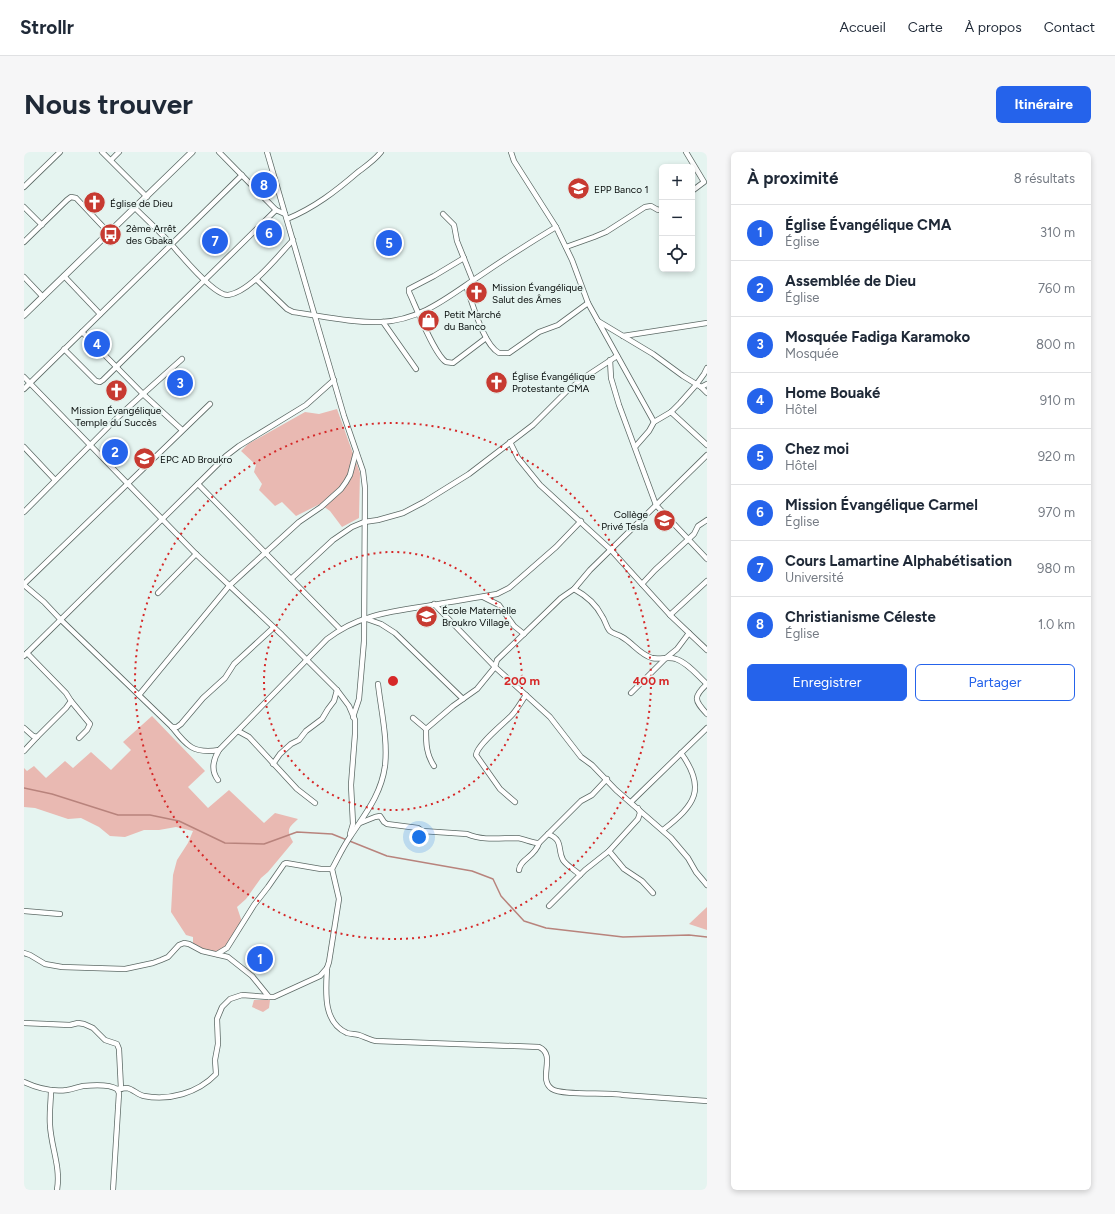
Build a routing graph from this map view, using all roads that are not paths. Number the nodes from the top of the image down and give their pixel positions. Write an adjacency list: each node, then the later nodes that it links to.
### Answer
1 (60, 152): 14 (street)
2 (102, 152): 10 (street)
3 (119, 152): 10 (street)
4 (192, 152): 16 (street)
5 (219, 152): 13 (street)
6 (268, 152): 22 (street)
7 (382, 152): 22 (street)
8 (511, 152): 24 (street)
9 (686, 152): 11 (street)
10 (110, 160): 16 (street)
11 (693, 164)
12 (695, 167): 15 (street)
13 (242, 175): 19 (street); 28 (street)
14 (24, 187)
15 (695, 189)
16 (147, 197): 18 (street)
17 (24, 207): 23 (street)
18 (135, 208): 25 (street); 28 (street)
19 (276, 210): 22 (street); 34 (street)
20 (659, 210): 29 (street)
21 (443, 214): 30 (street)
22 (286, 217): 26 (street)
23 (42, 225): 25 (street); 27 (street)
24 (556, 227): 29 (street); 35 (street)
25 (109, 233): 31 (street)
26 (293, 240): 33 (street); 42 (street)
27 (24, 242)
28 (171, 244): 34 (street); 39 (street)
29 (566, 246): 38 (street)
30 (464, 258): 35 (street); 40 (street)
31 (64, 276): 37 (street); 39 (street)
32 (24, 277): 37 (street)
33 (256, 279): 34 (street); 42 (street)
34 (204, 280): 53 (street)
35 (473, 281): 36 (street)
36 (466, 286): 40 (street); 48 (street)
37 (43, 297): 41 (street)
38 (588, 303): 43 (street); 48 (street)
39 (100, 314): 46 (street)
40 (419, 314): 44 (street); 48 (street)
41 (24, 315)
42 (315, 315): 44 (street); 57 (street)
43 (597, 320): 47 (street); 50 (street)
44 (382, 322): 55 (street)
45 (707, 324): 47 (street)
46 (82, 332): 49 (street); 53 (street)
47 (624, 336): 60 (street)
48 (486, 338)
49 (64, 349): 53 (street); 58 (street)
50 (618, 356): 52 (street); 66 (street)
51 (182, 360): 63 (street)
52 (610, 360): 68 (street); 72 (street)
53 (116, 367): 63 (street)
54 (707, 368): 60 (street)
55 (416, 369)
56 (24, 377): 58 (street)
57 (334, 380): 73 (street); 77 (street)
58 (30, 383): 61 (street); 69 (street)
59 (707, 384): 60 (street)
60 (699, 386): 62 (street); 65 (street)
61 (24, 389)
62 (707, 393)
63 (143, 394): 67 (street); 69 (street)
64 (210, 404): 67 (street)
65 (671, 412): 66 (street); 70 (street)
66 (654, 422): 72 (street)
67 (182, 430): 76 (street)
68 (510, 442): 82 (street); 83 (street)
69 (91, 445): 75 (street); 76 (street)
70 (707, 445)
71 (24, 447): 75 (street)
72 (635, 447): 78 (street)
73 (356, 451): 83 (street); 86 (street)
74 (707, 455): 78 (street)
75 (55, 480): 79 (street)
76 (128, 484): 80 (street); 91 (street)
77 (198, 484): 80 (street); 86 (street)
78 (656, 505): 84 (street); 85 (street)
79 (24, 512)
80 (162, 519): 87 (street); 101 (street)
81 (707, 520): 84 (street)
82 (581, 521): 85 (street); 96 (street)
83 (364, 522): 89 (street); 100 (street)
84 (688, 539): 88 (street); 92 (street)
85 (611, 550): 92 (street); 94 (street)
86 (266, 553): 89 (street); 93 (street)
87 (196, 554): 93 (street); 95 (street)
88 (707, 560)
89 (291, 579): 104 (street)
90 (707, 581): 99 (street)
91 (24, 584): 101 (street)
92 (642, 584): 99 (street)
93 (230, 586): 103 (street); 118 (street)
94 (574, 589): 106 (street); 111 (street)
95 (158, 594)
96 (483, 596): 97 (street); 106 (street)
97 (434, 604): 98 (street); 113 (street)
98 (386, 612): 100 (street); 102 (street)
99 (670, 615): 105 (street)
100 (364, 618): 102 (street); 104 (street); 123 (street)
101 (61, 620): 110 (street); 118 (street)
102 (381, 624): 120 (street)
103 (273, 628): 112 (street); 125 (street)
104 (340, 629): 112 (street)
105 (689, 633): 108 (street); 111 (street)
106 (524, 634): 113 (street)
107 (707, 642): 108 (street)
108 (703, 646): 109 (street)
109 (707, 650)
110 (26, 655): 121 (street)
111 (666, 658): 115 (street); 117 (street)
112 (307, 661): 116 (street); 129 (street)
113 (496, 667): 119 (street); 120 (street)
114 (378, 684): 143 (street)
115 (707, 684): 122 (street)
116 (337, 690): 123 (street); 135 (street)
117 (631, 693)
118 (139, 694): 125 (street)
119 (526, 695): 137 (street); 139 (street)
120 (463, 699): 128 (street)
121 (71, 701): 130 (street); 131 (street)
122 (707, 714)
123 (354, 717): 144 (street)
124 (413, 718): 128 (street)
125 (172, 727): 132 (street)
126 (24, 728): 130 (street)
127 (707, 728): 134 (street)
128 (426, 729): 136 (street)
129 (238, 731): 132 (street); 135 (street)
130 (37, 736): 133 (street)
131 (79, 738)
132 (219, 750): 138 (street)
133 (24, 751)
134 (681, 753): 140 (street); 145 (street)
135 (273, 764): 141 (street)
136 (434, 766)
137 (607, 779): 140 (street); 146 (street)
138 (218, 780)
139 (515, 802)
140 (631, 802): 142 (street)
141 (315, 804)
142 (637, 808): 145 (street); 149 (street)
143 (360, 823): 144 (street); 147 (street); 148 (street)
144 (353, 824): 147 (street)
145 (663, 830): 153 (street)
146 (548, 834): 148 (street); 152 (street)
147 (350, 838): 150 (street)
148 (539, 843): 151 (street)
149 (609, 852): 152 (street); 154 (street)
150 (332, 869): 159 (street); 160 (street)
151 (519, 870)
152 (580, 874): 155 (street)
153 (707, 885)
154 (653, 893)
155 (549, 906)
156 (24, 911): 157 (street)
157 (60, 914)
158 (24, 953): 159 (street)
159 (217, 954): 161 (street)
160 (327, 968): 161 (street); 166 (street)
161 (270, 997): 164 (street)
162 (24, 1022): 164 (street)
163 (24, 1082): 165 (street)
164 (119, 1089): 165 (street); 168 (street)
165 (51, 1090): 167 (street)
166 (707, 1101)
167 (57, 1190)
168 (113, 1190)

